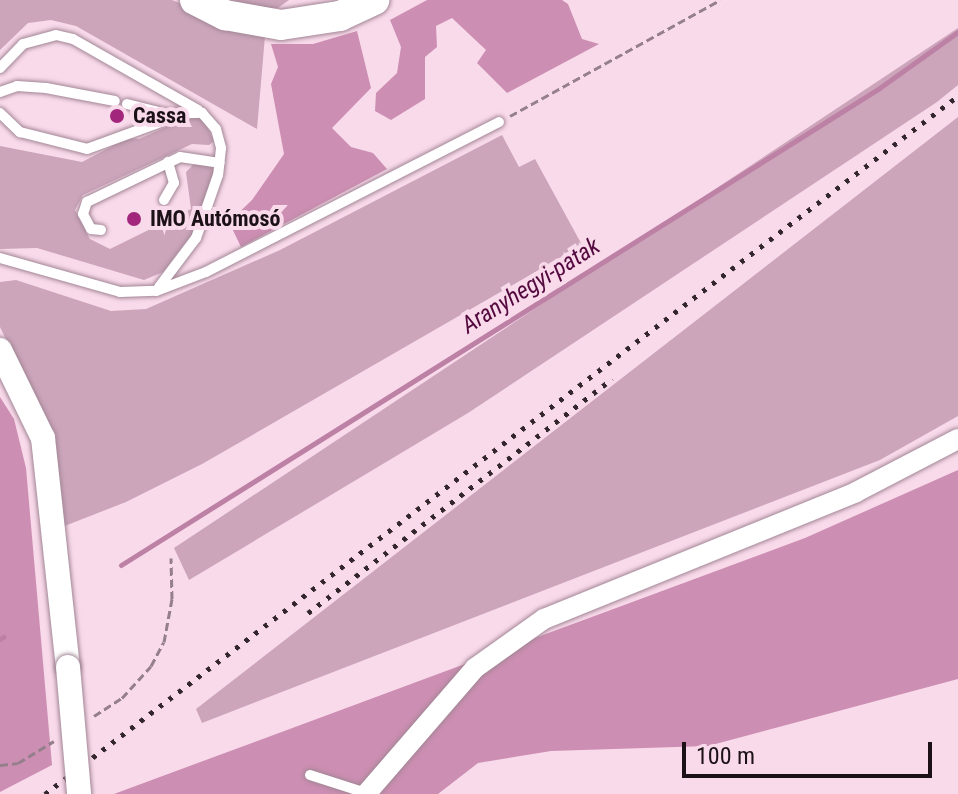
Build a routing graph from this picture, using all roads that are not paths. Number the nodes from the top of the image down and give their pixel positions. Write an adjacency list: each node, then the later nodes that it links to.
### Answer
1 (195, 0): 2 (main road)
2 (375, 0)
3 (0, 68): 7 (lane)
4 (0, 92): 5 (lane)
5 (185, 112): 6 (lane); 7 (lane)
6 (0, 113)
7 (202, 113): 10 (lane)
8 (499, 122): 14 (lane)
9 (168, 162): 10 (lane); 11 (lane); 12 (lane)
10 (220, 163): 14 (lane)
11 (164, 200)
12 (101, 230)
13 (0, 261): 14 (lane)
14 (156, 291)
15 (0, 350): 18 (street, bridge)
16 (958, 439): 19 (street)
17 (310, 775): 19 (lane)
18 (79, 794)
19 (366, 794)

